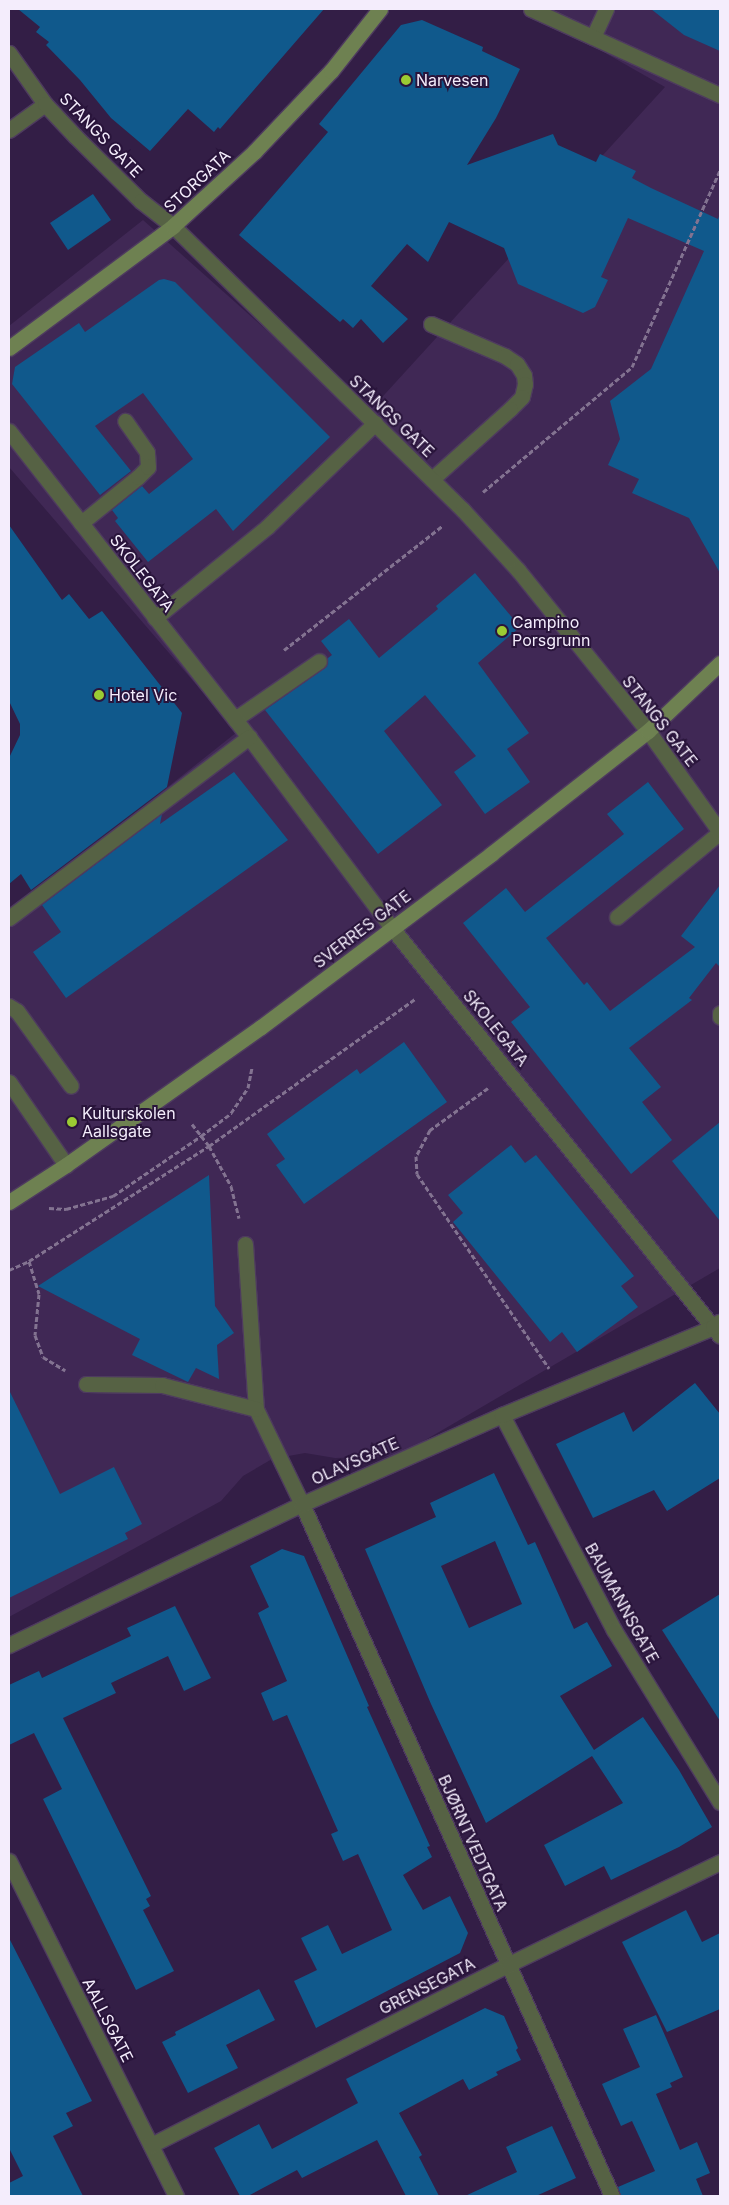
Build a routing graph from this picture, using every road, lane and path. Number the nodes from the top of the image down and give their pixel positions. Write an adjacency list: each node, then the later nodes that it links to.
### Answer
1 (380, 9): 10 (street, STORGATA)
2 (531, 9): 4 (street)
3 (606, 9): 4 (street)
4 (593, 37): 6 (street)
5 (9, 53): 7 (street, STANGS GATE)
6 (720, 95)
7 (45, 104): 8 (street); 10 (street, STANGS GATE)
8 (9, 130)
9 (720, 170): 17 (path)
10 (173, 226): 12 (street, STORGATA); 14 (street, STANGS GATE)
11 (431, 324): 16 (street)
12 (9, 348)
13 (125, 421): 18 (street)
14 (375, 424): 16 (street, STANGS GATE); 19 (street)
15 (9, 431): 18 (street, SKOLEGATA)
16 (432, 479): 17 (street, STANGS GATE)
17 (463, 510): 20 (path); 24 (street, STANGS GATE)
18 (81, 523): 19 (street, SKOLEGATA)
19 (155, 618): 23 (street, SKOLEGATA)
20 (283, 651)
21 (319, 661): 23 (street)
22 (720, 663): 24 (street, SVERRES GATE)
23 (235, 720): 25 (street, SKOLEGATA)
24 (648, 731): 26 (street, STANGS GATE); 29 (street, SVERRES GATE)
25 (249, 737): 28 (street); 29 (street, SKOLEGATA)
26 (720, 832): 27 (street)
27 (617, 917)
28 (9, 918)
29 (392, 928): 30 (street, SKOLEGATA); 32 (street, SVERRES GATE)
30 (438, 983): 33 (street, SKOLEGATA); 38 (path)
31 (9, 1006): 35 (street)
32 (261, 1027): 37 (path); 39 (street, SVERRES GATE)
33 (509, 1072): 45 (street, SKOLEGATA); 47 (path)
34 (9, 1082): 39 (street)
35 (71, 1086)
36 (192, 1124): 37 (path)
37 (201, 1136): 38 (path); 41 (path)
38 (209, 1146): 42 (path); 43 (path)
39 (66, 1165): 40 (street, SVERRES GATE)
40 (9, 1202)
41 (47, 1208)
42 (245, 1244): 48 (street)
43 (29, 1261): 44 (path); 46 (path)
44 (9, 1270)
45 (718, 1328): 47 (street, OLAVSGATE)
46 (86, 1384): 48 (street)
47 (564, 1389): 49 (street, OLAVSGATE)
48 (256, 1408): 50 (street, BJØRNTVEDTGATA)
49 (502, 1415): 50 (street, OLAVSGATE); 52 (street, BAUMANNSGATE)
50 (302, 1504): 51 (street, OLAVSGATE); 55 (street, BJØRNTVEDTGATA)
51 (9, 1645)
52 (720, 1802)
53 (9, 1860): 56 (street, AALLSGATE)
54 (720, 1862): 55 (street, GRENSEGATA)
55 (509, 1964): 56 (street, GRENSEGATA); 58 (street, BJØRNTVEDTGATA)
56 (151, 2145): 57 (street, AALLSGATE)
57 (176, 2196)
58 (612, 2196)

